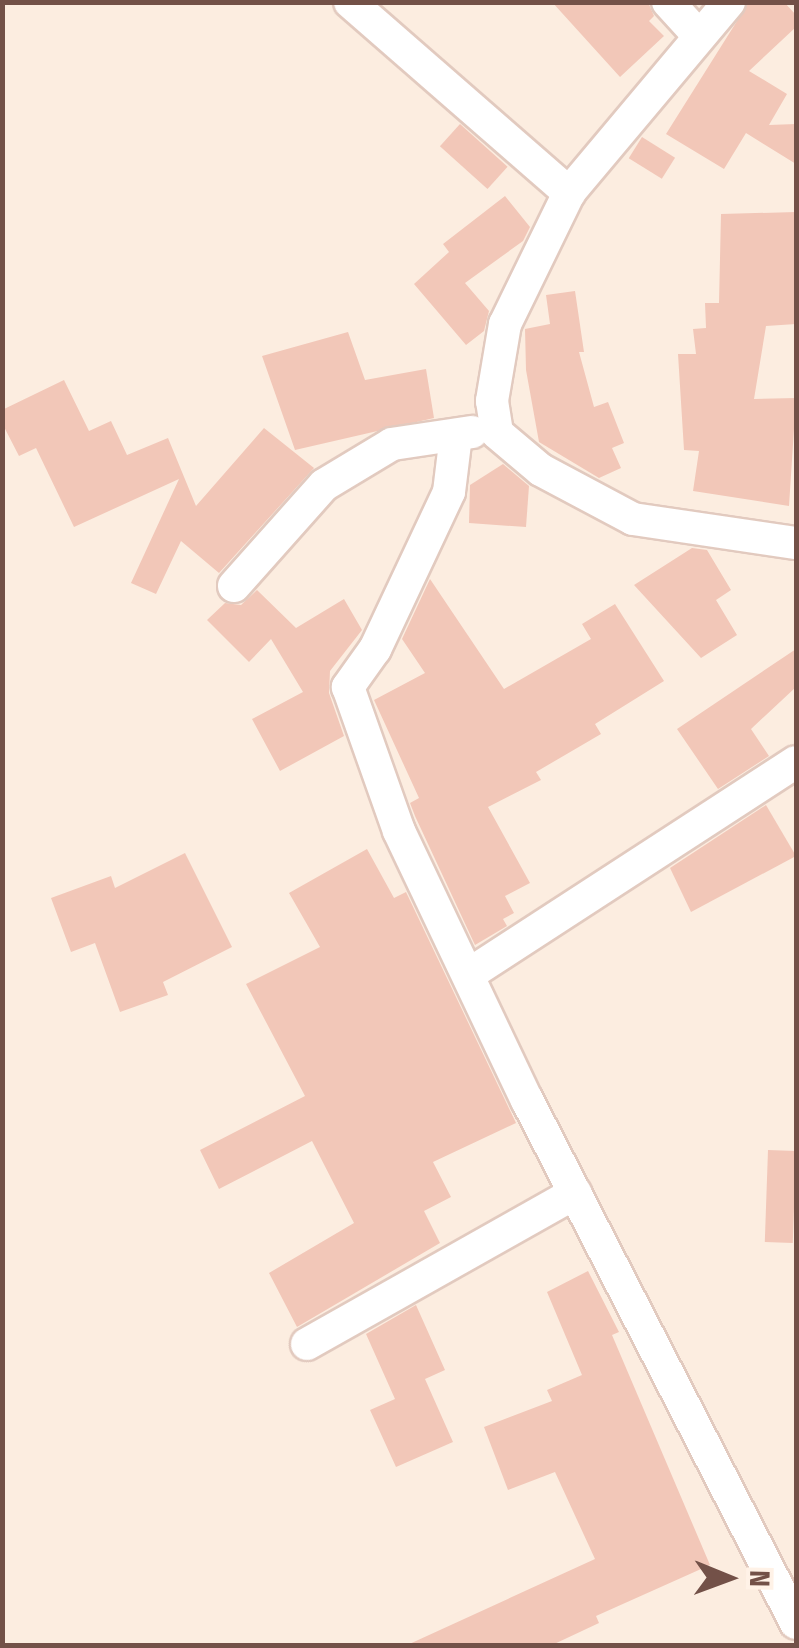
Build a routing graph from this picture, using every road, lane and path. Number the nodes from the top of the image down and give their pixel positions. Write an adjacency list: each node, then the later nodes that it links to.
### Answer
1 (350, 2): 5 (street)
2 (668, 2): 4 (street)
3 (730, 2): 4 (street)
4 (700, 36): 5 (street)
5 (569, 194): 6 (street)
6 (497, 433): 7 (street); 8 (street)
7 (456, 436): 9 (street); 11 (street)
8 (796, 543)
9 (234, 586)
10 (796, 762): 11 (street)
11 (471, 973): 12 (street)
12 (575, 1194): 13 (street); 14 (street)
13 (307, 1344)
14 (796, 1623)

